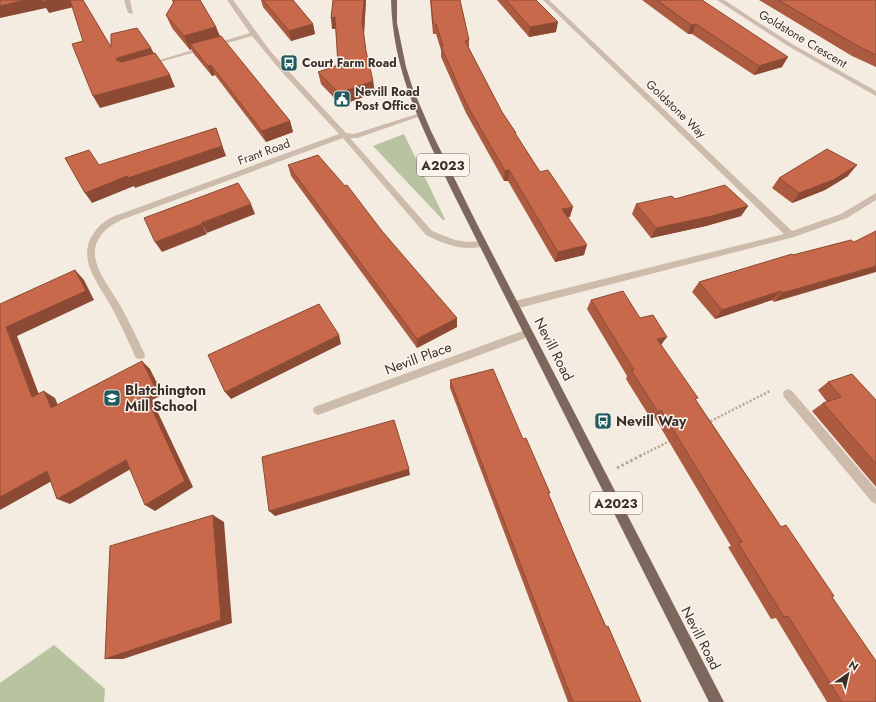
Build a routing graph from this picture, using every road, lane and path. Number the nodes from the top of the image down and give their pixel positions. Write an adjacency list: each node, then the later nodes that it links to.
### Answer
1 (127, 0): 6 (street)
2 (230, 0): 7 (street)
3 (394, 0): 10 (main road, Nevill Road / A2023)
4 (546, 0): 13 (street, Goldstone Way)
5 (720, 0): 9 (street, Goldstone Crescent)
6 (131, 14)
7 (254, 34): 8 (street); 11 (street)
8 (141, 67)
9 (876, 94)
10 (419, 115): 11 (street, Frant Road); 14 (main road, Nevill Road / A2023)
11 (344, 135): 14 (street); 17 (street, Frant Road)
12 (876, 196): 13 (street)
13 (791, 235): 15 (street)
14 (481, 244): 15 (main road, Nevill Road / A2023)
15 (514, 305): 16 (main road, Nevill Road / A2023)
16 (528, 332): 19 (street, Nevill Place); 22 (main road, Nevill Road / A2023)
17 (140, 355)
18 (788, 394): 20 (path); 23 (street)
19 (318, 410)
20 (701, 426)
21 (680, 436): 22 (path)
22 (601, 476): 24 (main road, Nevill Road / A2023)
23 (876, 498)
24 (717, 702)

